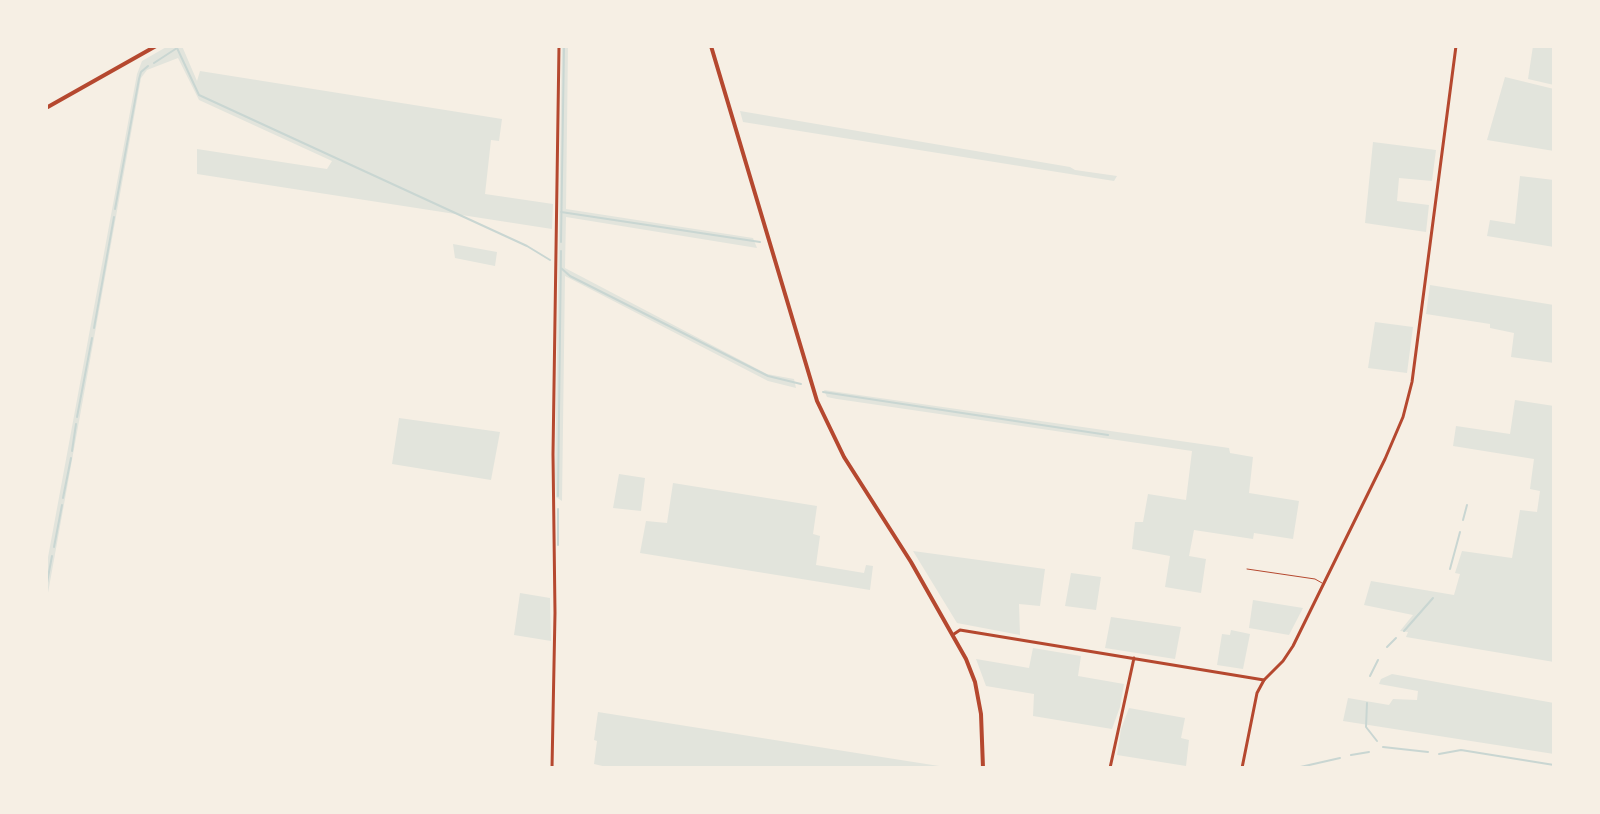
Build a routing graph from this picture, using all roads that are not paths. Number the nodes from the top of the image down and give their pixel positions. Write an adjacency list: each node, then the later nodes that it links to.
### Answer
1 (156, 46): 5 (main road)
2 (559, 46): 11 (street)
3 (711, 46): 8 (main road)
4 (1456, 46): 7 (street)
5 (46, 108)
6 (1247, 569): 7 (lane)
7 (1324, 584): 10 (street)
8 (954, 634): 9 (street); 12 (main road)
9 (1134, 658): 10 (street); 13 (street)
10 (1264, 680): 14 (street)
11 (552, 768)
12 (983, 768)
13 (1110, 768)
14 (1242, 768)

